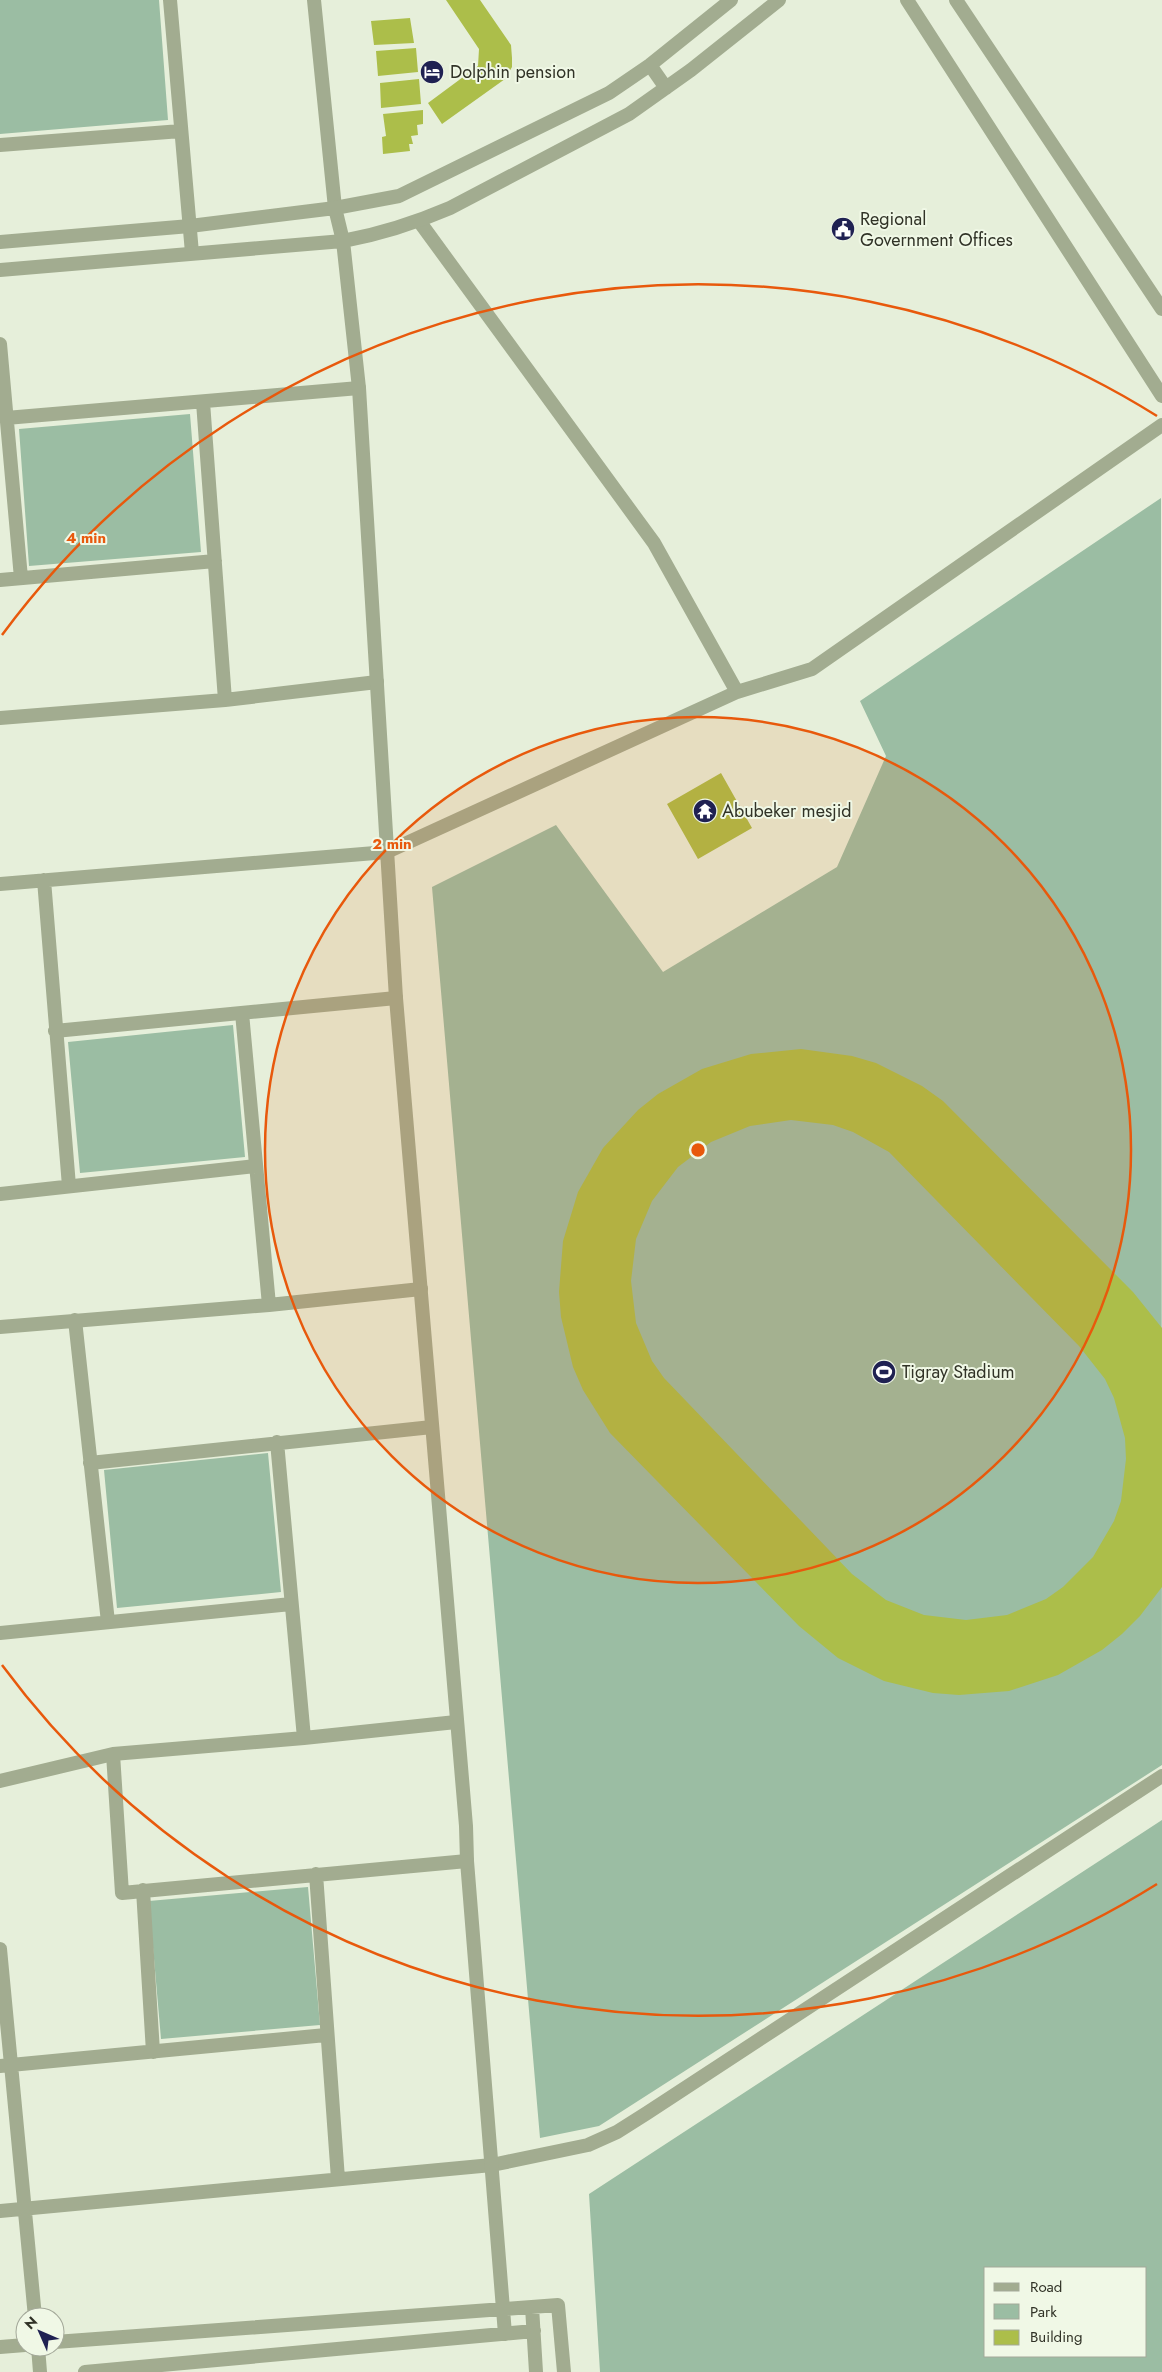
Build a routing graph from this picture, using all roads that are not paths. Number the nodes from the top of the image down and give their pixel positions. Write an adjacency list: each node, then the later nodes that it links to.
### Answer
1 (170, 0): 9 (street)
2 (314, 0): 11 (street)
3 (731, 0): 7 (street)
4 (779, 0): 8 (street)
5 (907, 0): 21 (street)
6 (956, 0): 18 (street)
7 (650, 65): 8 (street); 11 (street)
8 (666, 88): 12 (street)
9 (181, 131): 10 (street); 13 (street)
10 (0, 145)
11 (335, 208): 13 (street); 14 (street)
12 (419, 221): 14 (street); 29 (street)
13 (190, 226): 15 (street); 16 (street)
14 (343, 241): 16 (street); 20 (street)
15 (0, 242)
16 (192, 253): 17 (street)
17 (0, 270)
18 (1162, 309)
19 (0, 344): 23 (street)
20 (359, 388): 22 (street); 28 (street)
21 (1162, 396)
22 (203, 402): 23 (street); 25 (street)
23 (6, 418): 26 (street)
24 (1162, 425): 29 (street)
25 (214, 561): 26 (street); 30 (street)
26 (20, 578): 27 (street)
27 (0, 580)
28 (376, 682): 30 (street); 32 (street)
29 (737, 692): 32 (street)
30 (225, 700): 31 (street)
31 (0, 718)
32 (387, 852): 33 (street); 35 (street)
33 (44, 880): 34 (street); 37 (street)
34 (0, 884)
35 (396, 998): 36 (street); 41 (street)
36 (242, 1013): 37 (street); 38 (street)
37 (55, 1030): 39 (street)
38 (256, 1166): 39 (street); 42 (street)
39 (69, 1186): 40 (street)
40 (0, 1194)
41 (421, 1289): 42 (street); 45 (street)
42 (269, 1305): 43 (street)
43 (75, 1320): 44 (street); 47 (street)
44 (0, 1327)
45 (432, 1427): 46 (street); 51 (street)
46 (277, 1442): 47 (street); 48 (street)
47 (90, 1463): 49 (street)
48 (291, 1604): 49 (street); 52 (street)
49 (108, 1622): 50 (street)
50 (0, 1633)
51 (456, 1722): 52 (street); 56 (street)
52 (304, 1738): 53 (street)
53 (113, 1754): 55 (street); 58 (street)
54 (1162, 1776): 64 (street)
55 (0, 1781)
56 (467, 1861): 57 (street); 64 (street)
57 (316, 1874): 58 (street); 61 (street)
58 (143, 1890): 62 (street)
59 (0, 1949): 60 (street)
60 (1, 1967): 63 (street)
61 (326, 2035): 62 (street); 65 (street)
62 (153, 2052): 63 (street)
63 (6, 2066): 66 (street)
64 (492, 2165): 65 (street); 70 (street)
65 (338, 2179): 66 (street)
66 (25, 2209): 67 (street); 68 (street)
67 (0, 2211)
68 (34, 2307)
69 (532, 2307): 70 (street); 71 (street); 80 (street)
70 (504, 2309): 72 (street); 73 (street)
71 (534, 2332): 72 (street); 79 (street)
72 (506, 2334): 78 (street)
73 (65, 2341)
74 (15, 2346): 75 (street)
75 (0, 2347)
76 (39, 2357): 77 (street)
77 (40, 2372)
78 (85, 2372)
79 (536, 2372)
80 (564, 2372)

